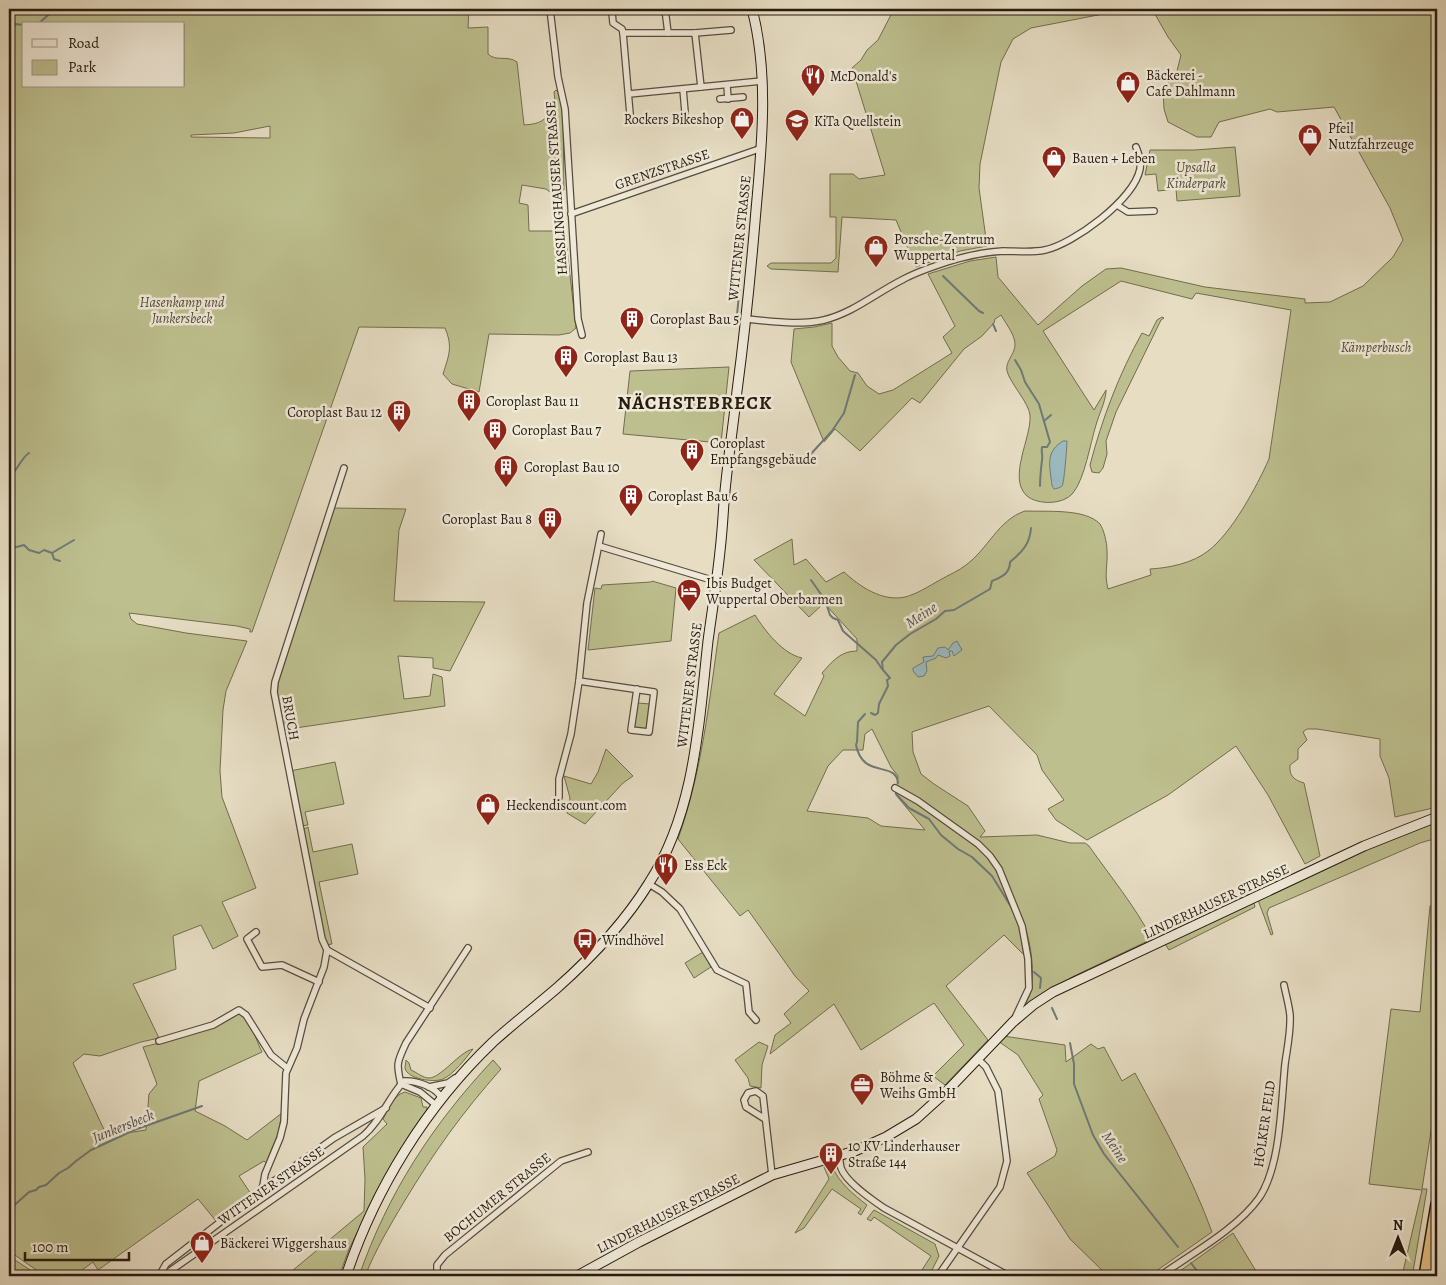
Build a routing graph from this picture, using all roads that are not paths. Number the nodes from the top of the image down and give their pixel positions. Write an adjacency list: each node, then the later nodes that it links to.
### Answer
1 (550, 9): 23 (street, HASSLINGHAUSER STRASSE)
2 (666, 9): 7 (street)
3 (752, 9): 9 (main road, WITTENER STRASSE)
4 (612, 12): 6 (street)
5 (731, 30): 8 (street)
6 (623, 33): 7 (street); 13 (street)
7 (668, 33): 8 (street)
8 (695, 33): 11 (street)
9 (762, 81): 10 (street); 20 (main road, WITTENER STRASSE)
10 (726, 85): 11 (street); 16 (street)
11 (701, 87): 12 (street)
12 (683, 89): 13 (street); 17 (street)
13 (629, 94): 18 (street)
14 (743, 97): 16 (street)
15 (720, 99): 16 (street)
16 (728, 99)
17 (685, 112)
18 (630, 114)
19 (1136, 147): 21 (street)
20 (762, 148): 23 (street, GRENZSTRASSE); 24 (main road, WITTENER STRASSE)
21 (1117, 205): 22 (street); 24 (street)
22 (1154, 211)
23 (571, 214): 25 (street, HASSLINGHAUSER STRASSE)
24 (745, 319): 29 (main road, WITTENER STRASSE)
25 (582, 335)
26 (344, 468): 38 (street, BRUCH)
27 (601, 534): 28 (street)
28 (599, 546): 29 (street); 30 (street)
29 (715, 581): 35 (main road, WITTENER STRASSE)
30 (579, 681): 31 (street); 33 (street)
31 (637, 689): 31 (street)
32 (894, 788): 43 (street, LINDERHAUSER STRASSE)
33 (559, 798)
34 (1437, 817): 43 (main road, LINDERHAUSER STRASSE)
35 (649, 884): 42 (street); 47 (main road, WITTENER STRASSE)
36 (256, 932): 39 (street)
37 (468, 948): 41 (street)
38 (327, 950): 39 (street); 41 (street)
39 (319, 982): 46 (street)
40 (1284, 985): 66 (street, HÖLKER FELD)
41 (430, 1008): 48 (street)
42 (756, 1020)
43 (1013, 1022): 45 (main road, LINDERHAUSER STRASSE)
44 (159, 1041): 46 (street)
45 (978, 1059): 54 (main road, LINDERHAUSER STRASSE); 58 (street)
46 (287, 1068): 56 (street)
47 (464, 1073): 49 (street, WITTENER STRASSE); 50 (main road, WITTENER STRASSE)
48 (401, 1084): 49 (street, WITTENER STRASSE); 50 (street); 51 (street, WITTENER STRASSE)
49 (428, 1087): 50 (street)
50 (439, 1104): 61 (main road, WITTENER STRASSE)
51 (386, 1108): 56 (street, WITTENER STRASSE); 60 (street, WITTENER STRASSE)
52 (765, 1119): 52 (street); 55 (street)
53 (588, 1152): 62 (street, BOCHUMER STRASSE)
54 (839, 1156): 55 (main road, LINDERHAUSER STRASSE); 58 (street)
55 (772, 1175): 63 (main road, LINDERHAUSER STRASSE)
56 (263, 1186): 59 (street)
57 (1437, 1204): 67 (highway)
58 (956, 1248): 64 (street); 65 (street)
59 (159, 1276)
60 (163, 1276)
61 (346, 1276)
62 (437, 1276)
63 (577, 1276)
64 (938, 1276)
65 (1008, 1276)
66 (1160, 1276)
67 (1425, 1276)

